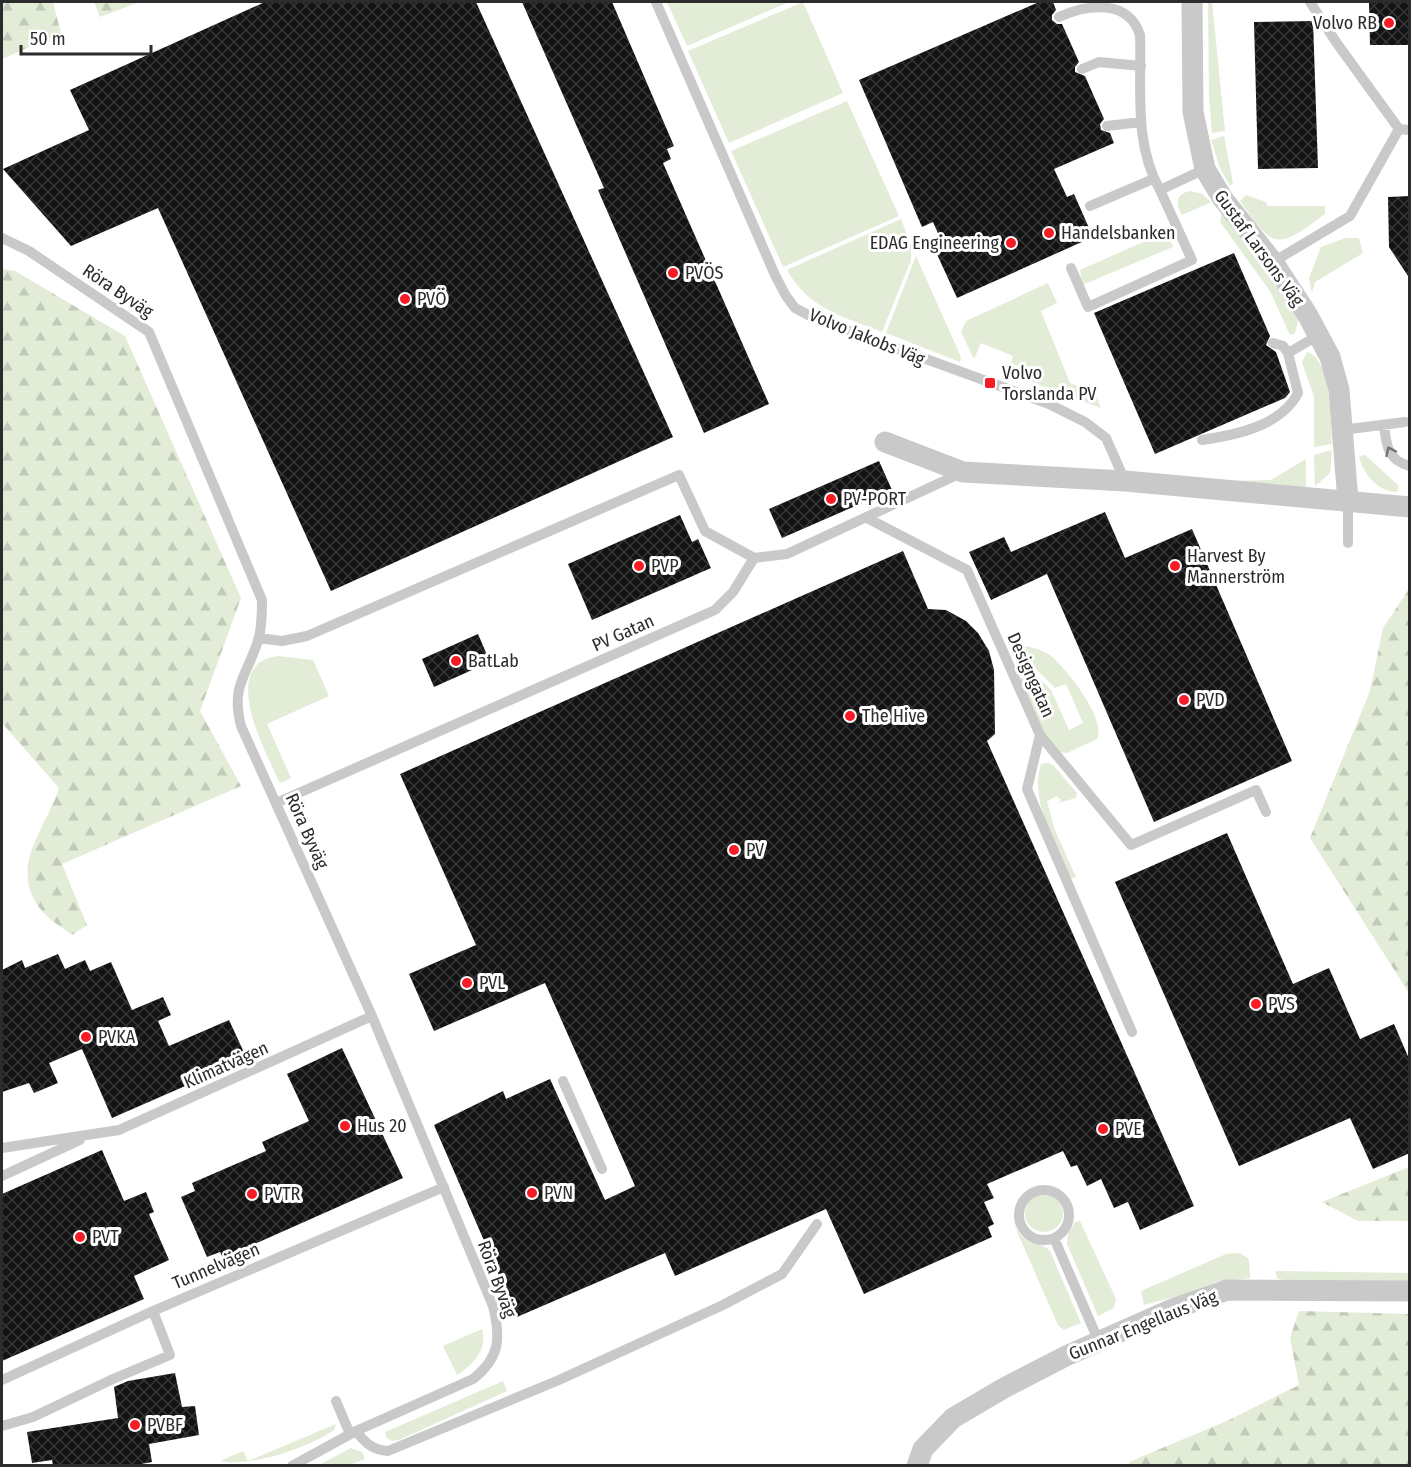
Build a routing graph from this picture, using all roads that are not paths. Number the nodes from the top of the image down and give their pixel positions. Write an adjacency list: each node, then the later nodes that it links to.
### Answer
1 (656, 2): 27 (lane, Volvo Jakobs Väg)
2 (1192, 2): 10 (street, Gustaf Larsons Väg)
3 (1310, 2): 9 (lane)
4 (1059, 17): 5 (lane)
5 (1141, 66): 6 (lane); 7 (lane)
6 (1082, 69)
7 (1141, 122): 8 (lane); 11 (lane)
8 (1107, 126)
9 (1405, 129): 15 (lane)
10 (1205, 169): 12 (lane); 15 (street, Gustaf Larsons Väg)
11 (1153, 178): 12 (lane); 13 (lane)
12 (1160, 190): 16 (lane)
13 (1090, 206)
14 (2, 238): 33 (lane, Röra Byväg)
15 (1273, 262): 17 (street, Gustaf Larsons Väg)
16 (1071, 268)
17 (1319, 335): 19 (lane); 22 (street, Gustaf Larsons Väg)
18 (1273, 343): 19 (lane)
19 (1288, 353): 23 (lane)
20 (1405, 422): 21 (lane)
21 (1384, 425): 22 (lane); 25 (lane, one-way to 21)
22 (1342, 430): 28 (street, Gustaf Larsons Väg)
23 (1202, 440)
24 (885, 442): 26 (street)
25 (1410, 466)
26 (963, 472): 27 (street); 30 (lane)
27 (1125, 480): 28 (street)
28 (1348, 501): 29 (street); 31 (lane)
29 (1410, 507)
30 (867, 518): 32 (lane); 34 (lane, Designgatan)
31 (1347, 543)
32 (754, 558): 33 (lane); 35 (lane, PV Gatan)
33 (259, 638): 35 (lane, Röra Byväg)
34 (1040, 735): 36 (lane); 38 (lane, Designgatan)
35 (276, 803): 37 (lane, Röra Byväg)
36 (1266, 812)
37 (372, 1017): 40 (lane, Klimatvägen); 44 (lane, Röra Byväg)
38 (1132, 1032)
39 (563, 1080): 42 (lane)
40 (92, 1134): 41 (lane, Klimatvägen); 43 (lane, Klimatvägen)
41 (2, 1148)
42 (602, 1169)
43 (2, 1176)
44 (444, 1187): 48 (lane, Tunnelvägen); 53 (lane, Röra Byväg)
45 (817, 1224): 53 (lane)
46 (1054, 1238): 46 (lane); 49 (lane)
47 (1410, 1291): 49 (street, Gunnar Engellaus Väg)
48 (153, 1311): 50 (lane, Tunnelvägen); 52 (lane)
49 (1099, 1342): 55 (street, Gunnar Engellaus Väg)
50 (2, 1380)
51 (336, 1401): 53 (lane)
52 (2, 1426)
53 (353, 1432): 54 (lane, Röra Byväg)
54 (292, 1466)
55 (917, 1466)

